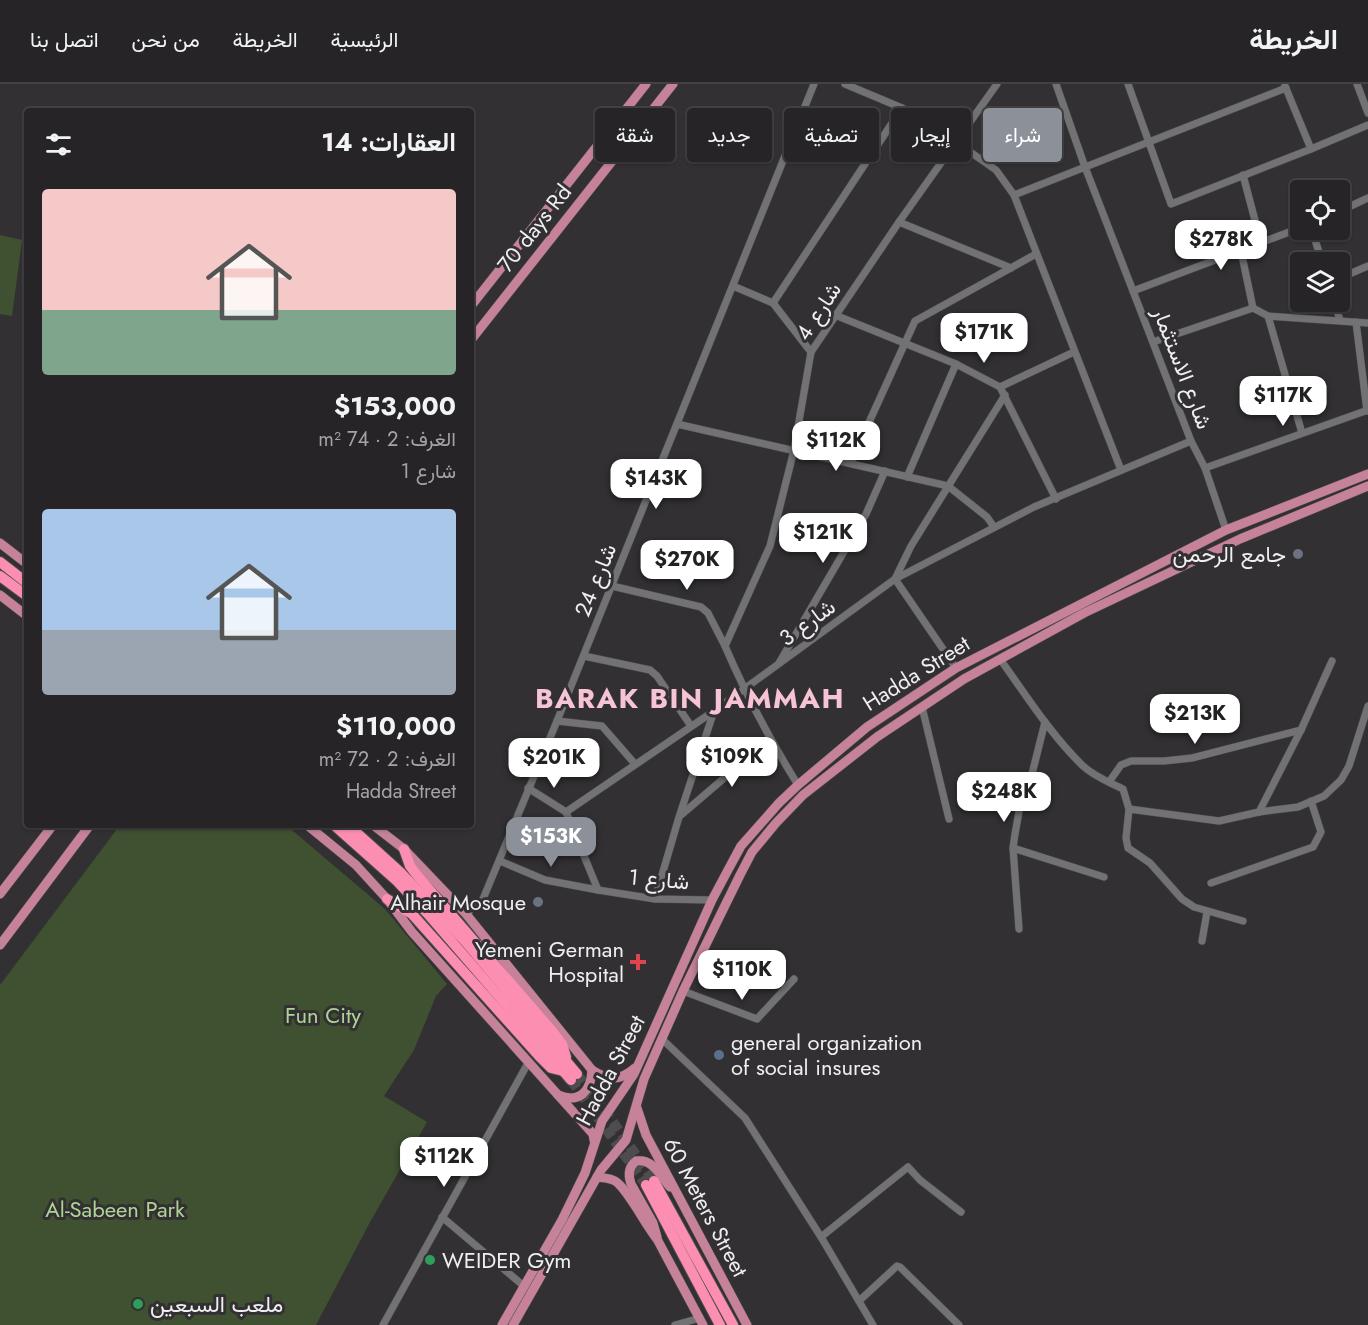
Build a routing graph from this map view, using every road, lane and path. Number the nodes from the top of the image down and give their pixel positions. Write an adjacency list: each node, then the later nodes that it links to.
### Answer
1 (646, 84): 34 (main road)
2 (673, 84): 43 (main road, 70 days Rd)
3 (814, 84): 32 (street, شارع 24)
4 (845, 84): 10 (street)
5 (997, 84): 12 (street, شارع 4)
6 (1056, 84): 19 (street, شارع الاستثمار)
7 (1128, 84): 15 (street)
8 (1357, 84): 11 (street)
9 (1285, 86): 15 (street); 16 (street)
10 (902, 108)
11 (1368, 113)
12 (971, 121)
13 (1368, 124): 16 (street)
14 (891, 125): 35 (street)
15 (1149, 142): 19 (street); 20 (street)
16 (1311, 149): 20 (street)
17 (971, 152): 21 (street)
18 (942, 162): 24 (street, شارع 4)
19 (1085, 167): 21 (street); 33 (street, شارع الاستثمار)
20 (1243, 175): 26 (street)
21 (1014, 195): 28 (street)
22 (1368, 198): 23 (street)
23 (1350, 206)
24 (898, 222): 30 (street); 38 (street, شارع 4)
25 (1290, 232): 26 (street)
26 (1261, 243): 27 (street)
27 (1241, 251): 33 (street); 36 (street)
28 (1036, 254): 30 (street); 47 (street)
29 (1368, 266): 31 (street)
30 (1011, 268): 45 (street)
31 (1350, 274)
32 (733, 286): 35 (street); 52 (street, شارع 24)
33 (1133, 291): 44 (street, شارع الاستثمار)
34 (474, 302)
35 (773, 303): 46 (street)
36 (1253, 308): 39 (street); 44 (street)
37 (1337, 312): 40 (street)
38 (835, 315): 45 (street); 46 (street, شارع 4)
39 (1269, 316): 40 (street); 53 (street)
40 (1340, 320): 41 (street)
41 (1356, 322): 42 (street); 51 (street)
42 (1368, 323)
43 (474, 336)
44 (1153, 342): 54 (street, شارع الاستثمار)
45 (904, 343): 48 (street); 56 (street)
46 (811, 352): 55 (street, شارع 4)
47 (1074, 352): 49 (street); 58 (street)
48 (956, 364): 49 (street); 61 (street)
49 (1000, 387): 50 (street)
50 (1005, 395): 62 (street); 64 (street)
51 (1367, 410): 53 (street)
52 (677, 424): 55 (street); 73 (street, شارع 24)
53 (1302, 433): 57 (street)
54 (1191, 441): 57 (street, شارع الاستثمار); 58 (street, شارع 3)
55 (794, 450): 56 (street); 77 (street, شارع 4)
56 (851, 462): 59 (street)
57 (1205, 468): 66 (street, شارع الاستثمار)
58 (1121, 470): 64 (street, شارع 3)
59 (885, 471): 61 (street); 81 (street)
60 (1368, 474): 66 (main road, Hadda Street)
61 (907, 477): 62 (street)
62 (948, 486): 65 (street); 71 (street)
63 (1368, 486): 79 (main road, Hadda Street)
64 (1056, 499): 65 (street, شارع 3)
65 (994, 526): 71 (street, شارع 3)
66 (1226, 530): 82 (main road, Hadda Street)
67 (0, 543): 69 (main road)
68 (0, 562): 72 (highway)
69 (24, 562)
70 (0, 576): 74 (highway)
71 (895, 579): 81 (street, شارع 3); 82 (street)
72 (24, 581)
73 (612, 586): 77 (street); 78 (street, شارع 24)
74 (24, 594)
75 (0, 595): 76 (main road)
76 (24, 614)
77 (725, 646): 83 (street)
78 (584, 656): 87 (street, شارع 24); 89 (street)
79 (1000, 659): 85 (main road, Hadda Street); 88 (street)
80 (1332, 661): 90 (street)
81 (778, 666): 83 (street, شارع 3)
82 (956, 668): 94 (main road, Hadda Street)
83 (744, 690): 86 (street, شارع 3); 91 (street)
84 (1368, 706): 96 (street)
85 (922, 707): 101 (street); 112 (main road, Hadda Street)
86 (714, 711): 89 (street, شارع 3); 100 (street)
87 (558, 721): 92 (street); 95 (street, شارع 24)
88 (1045, 722): 93 (street); 108 (street)
89 (691, 726): 92 (street, شارع 3)
90 (1301, 730): 93 (street); 99 (street)
91 (774, 746): 94 (street); 100 (street)
92 (635, 764): 98 (street, شارع 3)
93 (1109, 782): 97 (street)
94 (798, 785): 111 (main road, Hadda Street)
95 (528, 788): 98 (street); 110 (street, شارع 24)
96 (1311, 801): 99 (street); 114 (street)
97 (1129, 809): 99 (street); 120 (street)
98 (566, 812): 115 (street)
99 (1259, 812)
100 (679, 817): 118 (street)
101 (949, 819)
102 (51, 828): 116 (main road)
103 (88, 828): 125 (main road)
104 (312, 828): 117 (main road)
105 (337, 828): 132 (highway)
106 (351, 828): 132 (highway)
107 (377, 828): 109 (main road)
108 (1013, 848): 113 (street); 123 (street)
109 (404, 849): 121 (main road); 132 (highway)
110 (500, 861): 115 (street, شارع 1); 121 (street, شارع 24)
111 (728, 870): 112 (main road); 119 (main road, Hadda Street)
112 (740, 875): 127 (main road, Hadda Street)
113 (1104, 877)
114 (1211, 883)
115 (598, 890): 118 (street, شارع 1)
116 (0, 894)
117 (387, 899): 129 (main road); 132 (highway)
118 (655, 899): 119 (street, شارع 1)
119 (712, 900): 130 (main road, Hadda Street)
120 (1208, 912): 122 (street); 124 (street)
121 (466, 914): 131 (main road)
122 (1243, 921)
123 (1019, 929)
124 (1202, 941)
125 (0, 945)
126 (794, 979): 127 (street)
127 (682, 991): 128 (main road, Hadda Street)
128 (663, 1040): 134 (main road, Hadda Street); 140 (street)
129 (528, 1063): 133 (main road); 139 (street)
130 (637, 1066): 131 (main road); 135 (main road, Hadda Street)
131 (592, 1070): 133 (main road)
132 (570, 1072)
133 (558, 1095): 135 (main road)
134 (636, 1106): 136 (main road, Hadda Street); 137 (main road, 60 Meters Street)
135 (594, 1140): 142 (main road, Hadda Street)
136 (597, 1177): 141 (main road); 147 (main road, Hadda Street)
137 (674, 1190): 141 (main road); 151 (main road, 60 Meters Street)
138 (961, 1212): 140 (street)
139 (442, 1217): 142 (street); 145 (street)
140 (821, 1237): 143 (street)
141 (657, 1239): 144 (main road)
142 (525, 1287): 146 (main road, Hadda Street)
143 (859, 1301): 152 (street); 153 (street)
144 (701, 1321): 148 (street)
145 (383, 1325)
146 (502, 1325)
147 (513, 1325)
148 (675, 1325)
149 (720, 1325): 150 (highway, 60 Meters Street)
150 (733, 1325)
151 (747, 1325)
152 (873, 1325)
153 (959, 1325)

